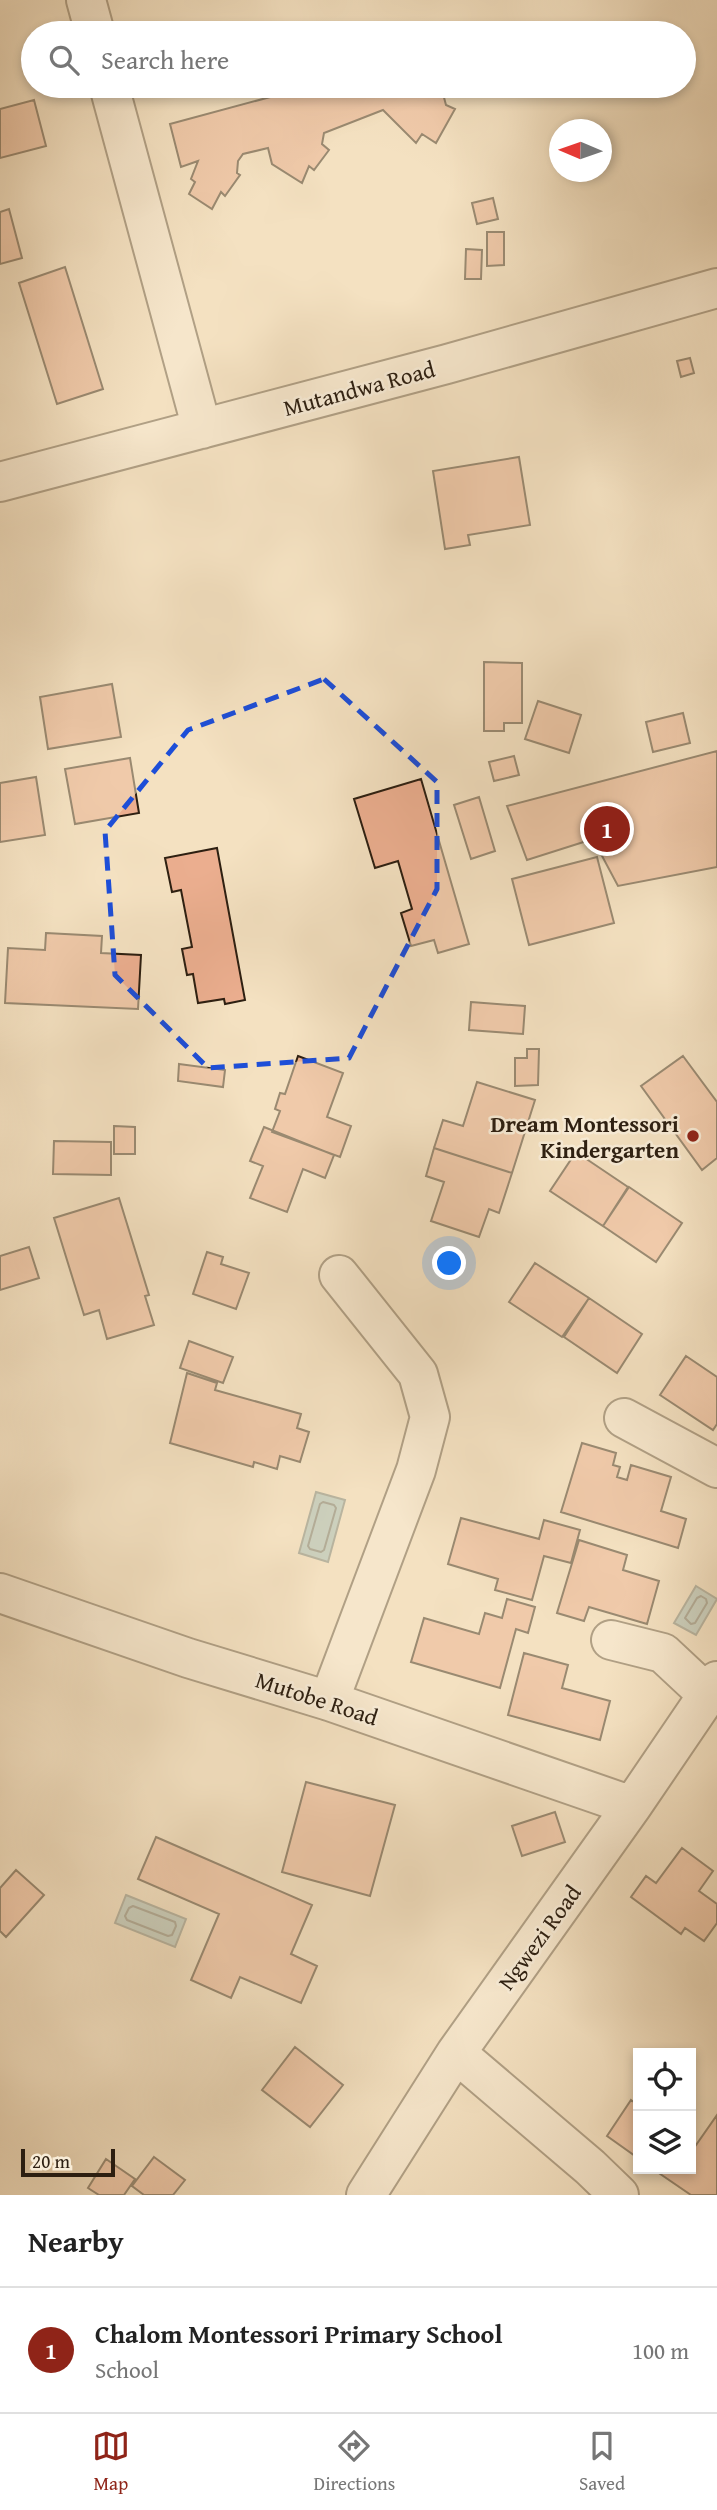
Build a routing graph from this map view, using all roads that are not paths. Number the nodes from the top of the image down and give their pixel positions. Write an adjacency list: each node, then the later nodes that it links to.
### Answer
1 (86, 0): 2 (street)
2 (92, 21)
3 (112, 98): 5 (street)
4 (717, 288): 5 (street, Mutandwa Road)
5 (202, 429): 6 (street, Mutandwa Road)
6 (0, 482)
7 (339, 1275): 13 (street)
8 (624, 1418): 9 (street)
9 (717, 1468)
10 (0, 1593): 13 (street, Mutobe Road)
11 (611, 1640): 12 (street)
12 (713, 1688): 14 (street, Ngwezi Road)
13 (329, 1701): 14 (street, Mutobe Road)
14 (632, 1806): 15 (street, Ngwezi Road)
15 (456, 2053): 16 (street, Ngwezi Road); 17 (street)
16 (366, 2195)
17 (619, 2195)

